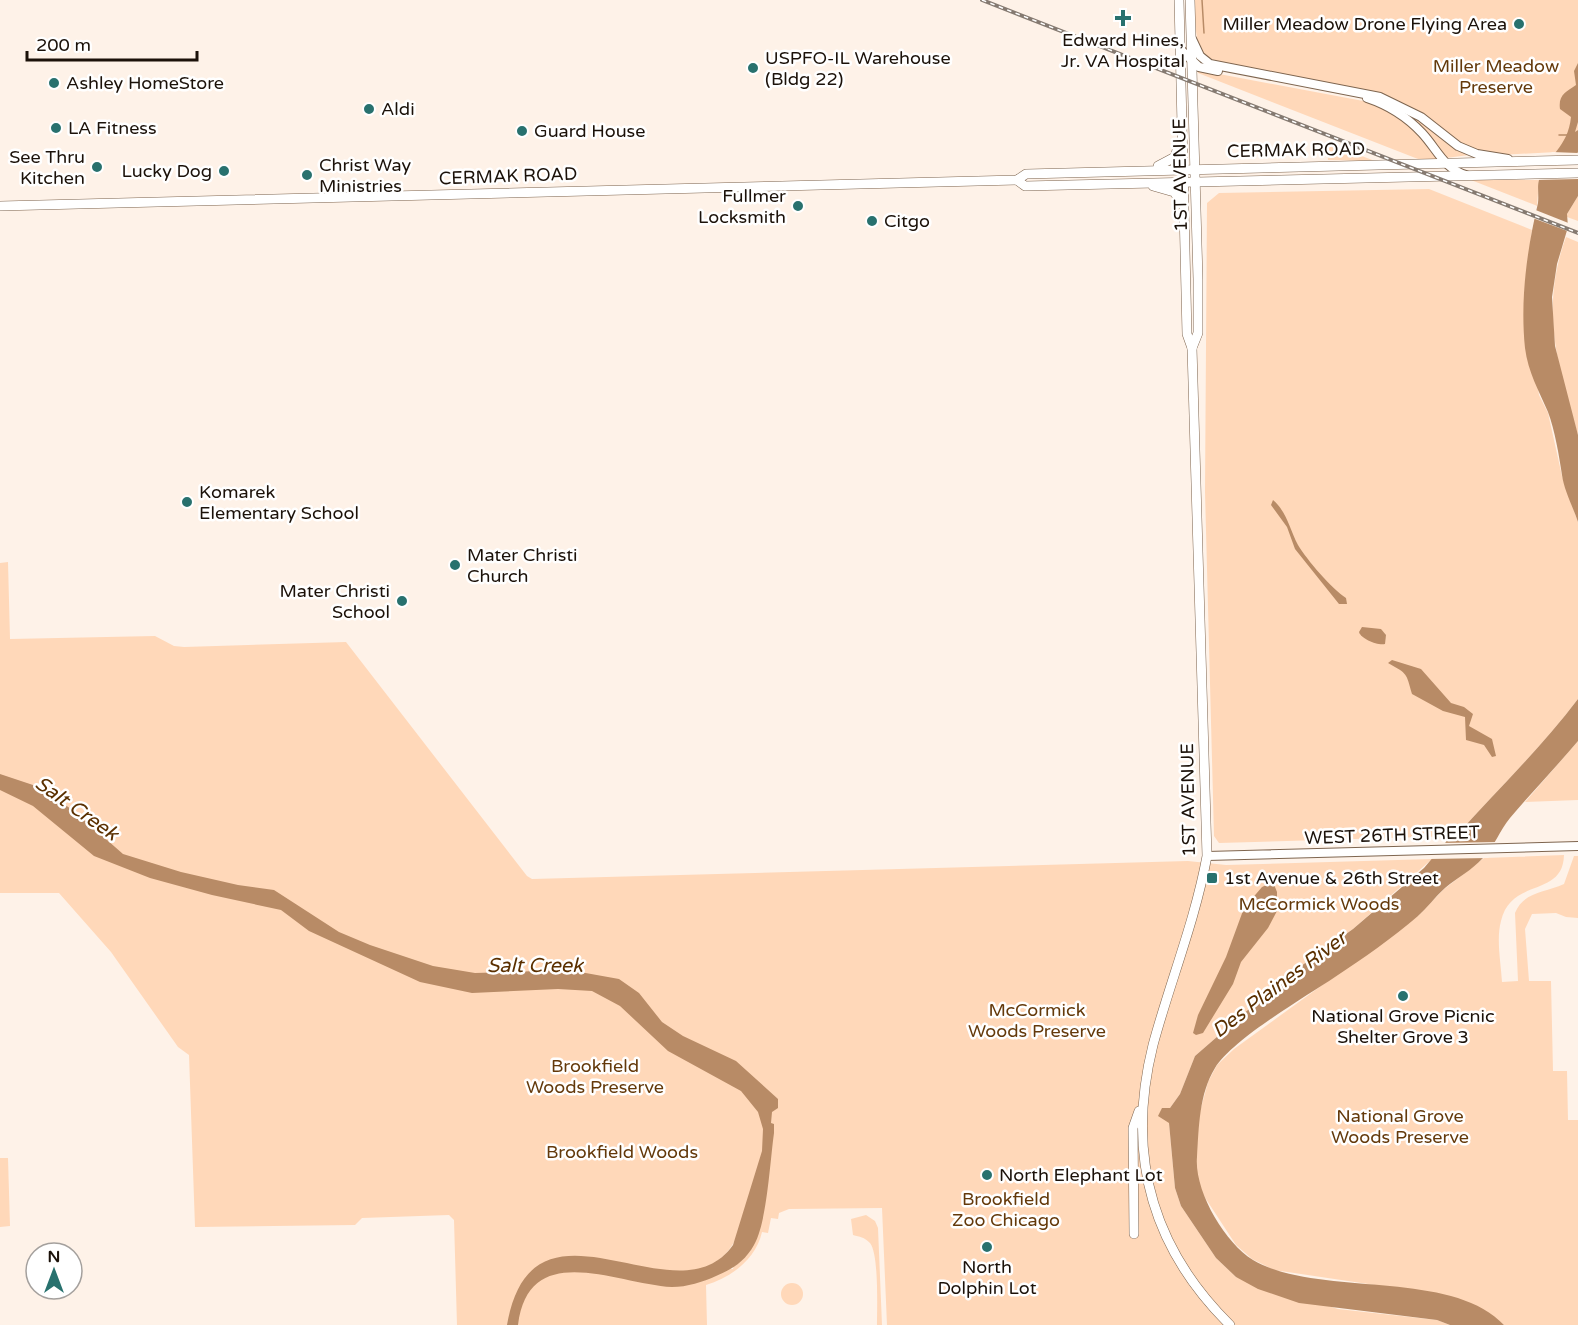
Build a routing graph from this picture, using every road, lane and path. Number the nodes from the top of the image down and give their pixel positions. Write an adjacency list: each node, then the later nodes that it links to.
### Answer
1 (1179, 0): 4 (main road, 1ST AVENUE)
2 (1190, 0): 3 (main road, 1ST AVENUE)
3 (1192, 38): 5 (main road, 1ST AVENUE); 8 (main road)
4 (1181, 50): 5 (main road); 6 (main road, 1ST AVENUE)
5 (1193, 62): 9 (main road); 11 (main road, 1ST AVENUE)
6 (1182, 126): 10 (main road, 1ST AVENUE); 12 (main road)
7 (1578, 160): 8 (main road, CERMAK ROAD)
8 (1520, 161): 9 (main road, CERMAK ROAD)
9 (1446, 163): 11 (main road, CERMAK ROAD); 14 (main road)
10 (1183, 169): 11 (main road, CERMAK ROAD); 12 (main road, CERMAK ROAD); 17 (main road, 1ST AVENUE)
11 (1197, 169): 18 (main road, 1ST AVENUE)
12 (1147, 170): 15 (main road, CERMAK ROAD)
13 (1578, 173): 14 (main road, CERMAK ROAD)
14 (1470, 176): 16 (main road, CERMAK ROAD)
15 (1017, 180): 19 (main road, CERMAK ROAD); 20 (main road, CERMAK ROAD)
16 (1222, 181): 18 (main road, CERMAK ROAD); 22 (main road)
17 (1184, 182): 18 (main road, CERMAK ROAD); 19 (main road, CERMAK ROAD); 21 (main road, 1ST AVENUE)
18 (1197, 182): 22 (main road, 1ST AVENUE)
19 (1142, 184): 21 (main road)
20 (0, 206)
21 (1184, 206): 23 (main road, 1ST AVENUE)
22 (1197, 207): 23 (main road, 1ST AVENUE)
23 (1192, 348): 25 (main road, 1ST AVENUE)
24 (1578, 846): 25 (main road, WEST 26TH STREET)
25 (1207, 856): 26 (main road, 1ST AVENUE)
26 (1143, 1098): 27 (main road); 28 (main road, 1ST AVENUE)
27 (1134, 1234)
28 (1230, 1325)

